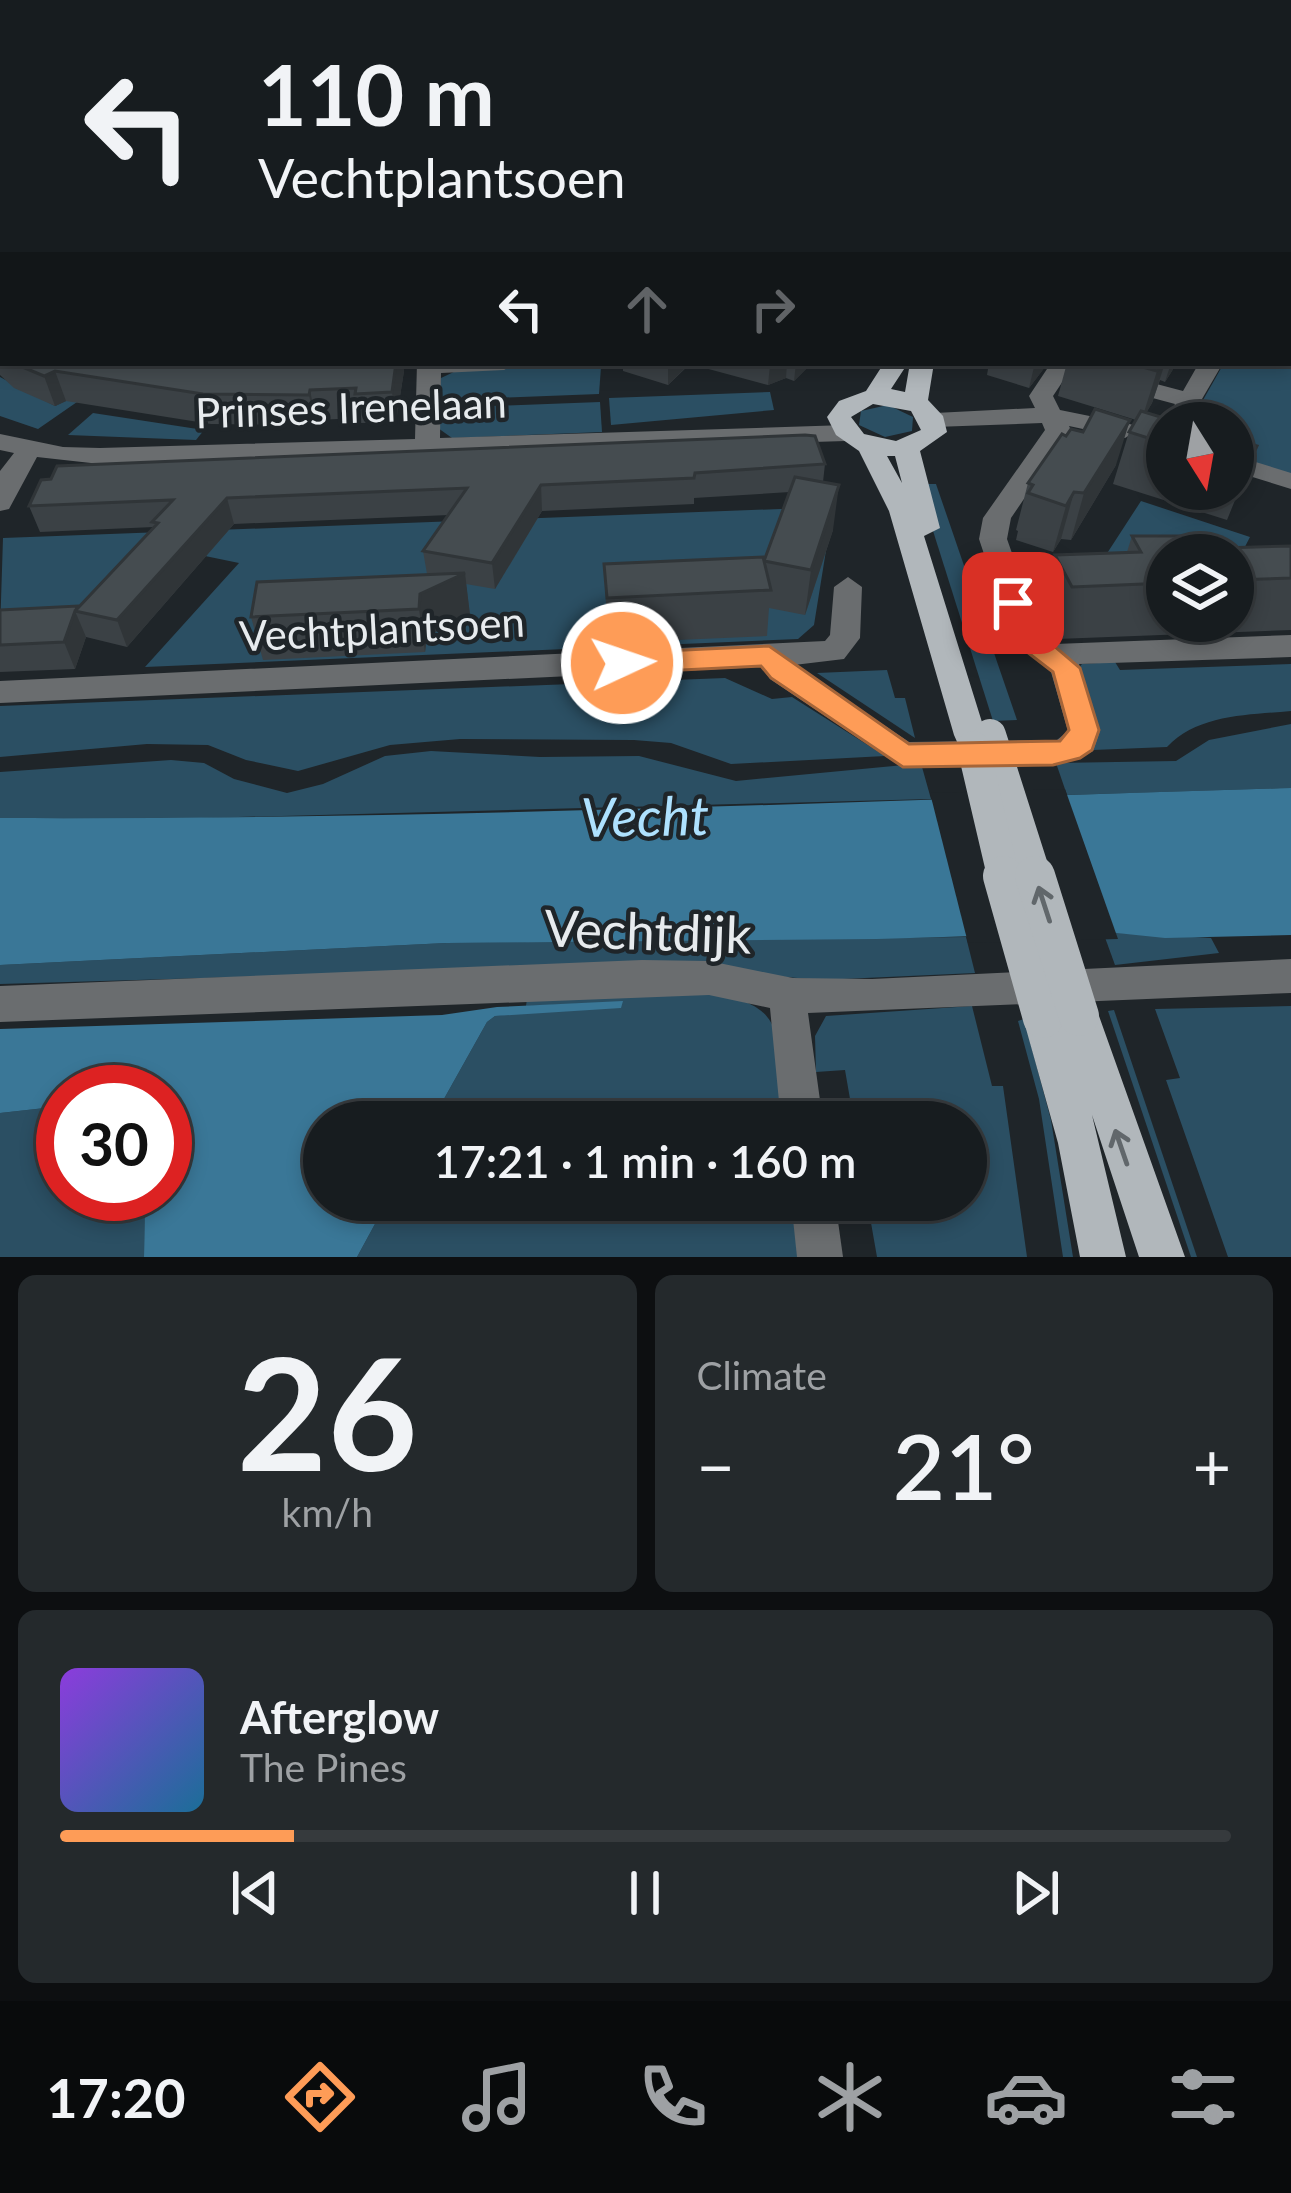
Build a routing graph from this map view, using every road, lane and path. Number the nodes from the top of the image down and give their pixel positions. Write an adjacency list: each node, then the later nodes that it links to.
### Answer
1 (431, 366): 12 (street)
2 (894, 366): 5 (main road)
3 (922, 366): 7 (main road)
4 (1209, 366): 6 (street)
5 (874, 396): 7 (main road); 9 (main road)
6 (1189, 400): 8 (street)
7 (925, 411): 8 (street); 13 (main road)
8 (1050, 415): 10 (street); 21 (street)
9 (851, 432): 12 (street, Prinses Irenelaan); 13 (main road); 23 (main road)
10 (1146, 436)
11 (0, 442): 14 (street, Prinses Irenelaan)
12 (428, 446): 14 (street, Prinses Irenelaan)
13 (906, 448): 23 (main road)
14 (29, 450): 17 (street)
15 (1254, 470): 16 (street)
16 (1291, 481)
17 (0, 503)
18 (848, 587): 20 (street, Vechtplantsoen)
19 (1291, 646): 21 (street)
20 (769, 656): 21 (street); 22 (street, Vechtplantsoen)
21 (1046, 656)
22 (0, 692)
23 (980, 735): 27 (main road, bridge)
24 (1291, 976): 25 (street, Vechtdijk)
25 (793, 995): 26 (street, Vechtdijk); 28 (street)
26 (0, 1004)
27 (1061, 1017): 31 (main road); 32 (main road, one-way to 27)
28 (799, 1101)
29 (815, 1221): 30 (street)
30 (820, 1257)
31 (1103, 1257)
32 (1162, 1257)

